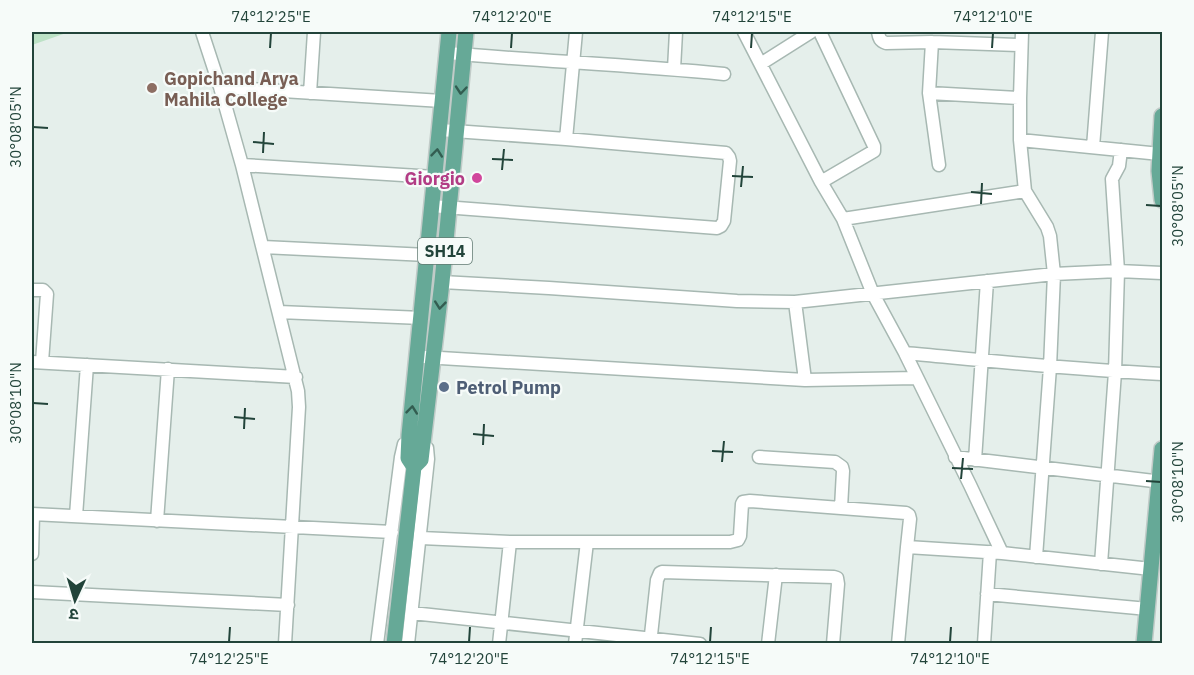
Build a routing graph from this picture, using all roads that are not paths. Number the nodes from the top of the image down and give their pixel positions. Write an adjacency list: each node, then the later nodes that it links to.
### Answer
1 (202, 32): 22 (street)
2 (314, 32): 23 (street)
3 (449, 32): 16 (main road, SH14)
4 (466, 32): 17 (main road, SH14)
5 (576, 32): 18 (street)
6 (676, 32): 20 (street)
7 (744, 32): 19 (street)
8 (811, 32): 19 (street)
9 (820, 32): 39 (street)
10 (878, 32): 14 (street)
11 (1022, 32): 15 (street)
12 (1102, 32): 33 (street)
13 (949, 37): 14 (street); 15 (street)
14 (932, 42): 24 (street)
15 (1021, 45): 25 (street)
16 (447, 53): 17 (street); 26 (main road, SH14)
17 (464, 55): 18 (street); 29 (main road, SH14, one-way to 29)
18 (573, 63): 20 (street); 31 (street)
19 (762, 63): 39 (street)
20 (674, 69): 21 (street)
21 (724, 74)
22 (220, 87): 23 (street); 36 (street)
23 (310, 93): 26 (street)
24 (929, 93): 25 (street); 37 (street)
25 (1020, 98): 32 (street)
26 (442, 101): 28 (main road, SH14)
27 (1162, 116): 30 (main road)
28 (440, 130): 29 (street); 38 (main road, SH14, one-way to 28)
29 (456, 132): 31 (street); 43 (main road, SH14)
30 (1162, 135): 35 (main road)
31 (566, 139): 43 (street)
32 (1020, 140): 33 (street); 40 (street)
33 (1093, 147): 34 (street)
34 (1121, 150): 35 (street); 47 (street)
35 (1160, 154): 41 (main road)
36 (242, 165): 38 (street); 45 (street)
37 (939, 165)
38 (435, 177): 42 (main road, SH14)
39 (821, 182): 44 (street)
40 (1025, 191): 44 (street); 49 (street)
41 (1162, 200)
42 (432, 206): 43 (street); 46 (main road, SH14)
43 (448, 207): 51 (main road, SH14)
44 (843, 219): 53 (street)
45 (263, 247): 46 (street); 55 (street)
46 (427, 255): 56 (main road, SH14)
47 (1118, 271): 48 (street); 49 (street); 65 (street)
48 (1162, 273)
49 (1054, 274): 50 (street); 63 (street)
50 (987, 281): 53 (street); 61 (street)
51 (442, 282): 54 (street); 59 (main road, SH14, one-way to 59)
52 (32, 290): 60 (street)
53 (873, 294): 54 (street); 57 (street)
54 (795, 302): 69 (street)
55 (279, 312): 56 (street); 67 (street)
56 (422, 318): 58 (main road, SH14)
57 (905, 353): 61 (street); 68 (street)
58 (418, 357): 59 (street); 70 (main road, SH14, one-way to 58)
59 (434, 358): 69 (street); 70 (main road, SH14)
60 (37, 362): 62 (street)
61 (982, 362): 63 (street); 74 (street)
62 (87, 365): 64 (street); 80 (street)
63 (1050, 367): 65 (street); 75 (street)
64 (168, 369): 67 (street); 81 (street)
65 (1114, 372): 66 (street); 76 (street)
66 (1162, 374)
67 (296, 377): 82 (street)
68 (917, 378): 69 (street); 73 (street)
69 (805, 380)
70 (417, 436): 83 (street); 84 (street); 104 (main road, SH14)
71 (1162, 449): 77 (main road)
72 (759, 457): 78 (street)
73 (955, 457): 74 (street); 88 (street)
74 (975, 460): 75 (street)
75 (1043, 468): 76 (street); 90 (street)
76 (1106, 476): 77 (street); 92 (street)
77 (1161, 482): 91 (main road)
78 (841, 508): 86 (street); 87 (street)
79 (32, 514): 80 (street); 89 (street)
80 (76, 516): 81 (street)
81 (157, 521): 82 (street)
82 (292, 527): 83 (street); 96 (street)
83 (392, 532): 103 (street)
84 (421, 538): 85 (street); 98 (street)
85 (510, 542): 86 (street); 99 (street)
86 (587, 542): 100 (street)
87 (907, 547): 88 (street); 110 (street)
88 (996, 553): 90 (street); 95 (street)
89 (32, 554)
90 (1036, 557): 92 (street)
91 (1155, 562): 92 (street); 97 (main road)
92 (1101, 564)
93 (776, 574): 101 (street); 108 (street); 109 (street)
94 (32, 592): 96 (street)
95 (987, 594): 97 (street); 111 (street)
96 (288, 605): 102 (street)
97 (1148, 609): 112 (main road)
98 (412, 613): 99 (street); 105 (street)
99 (501, 623): 100 (street); 106 (street)
100 (576, 637): 101 (street)
101 (650, 641): 107 (street)
102 (285, 644)
103 (377, 644)
104 (394, 644)
105 (408, 644)
106 (499, 644)
107 (700, 644)
108 (768, 644)
109 (832, 644)
110 (898, 644)
111 (984, 644)
112 (1144, 644)

